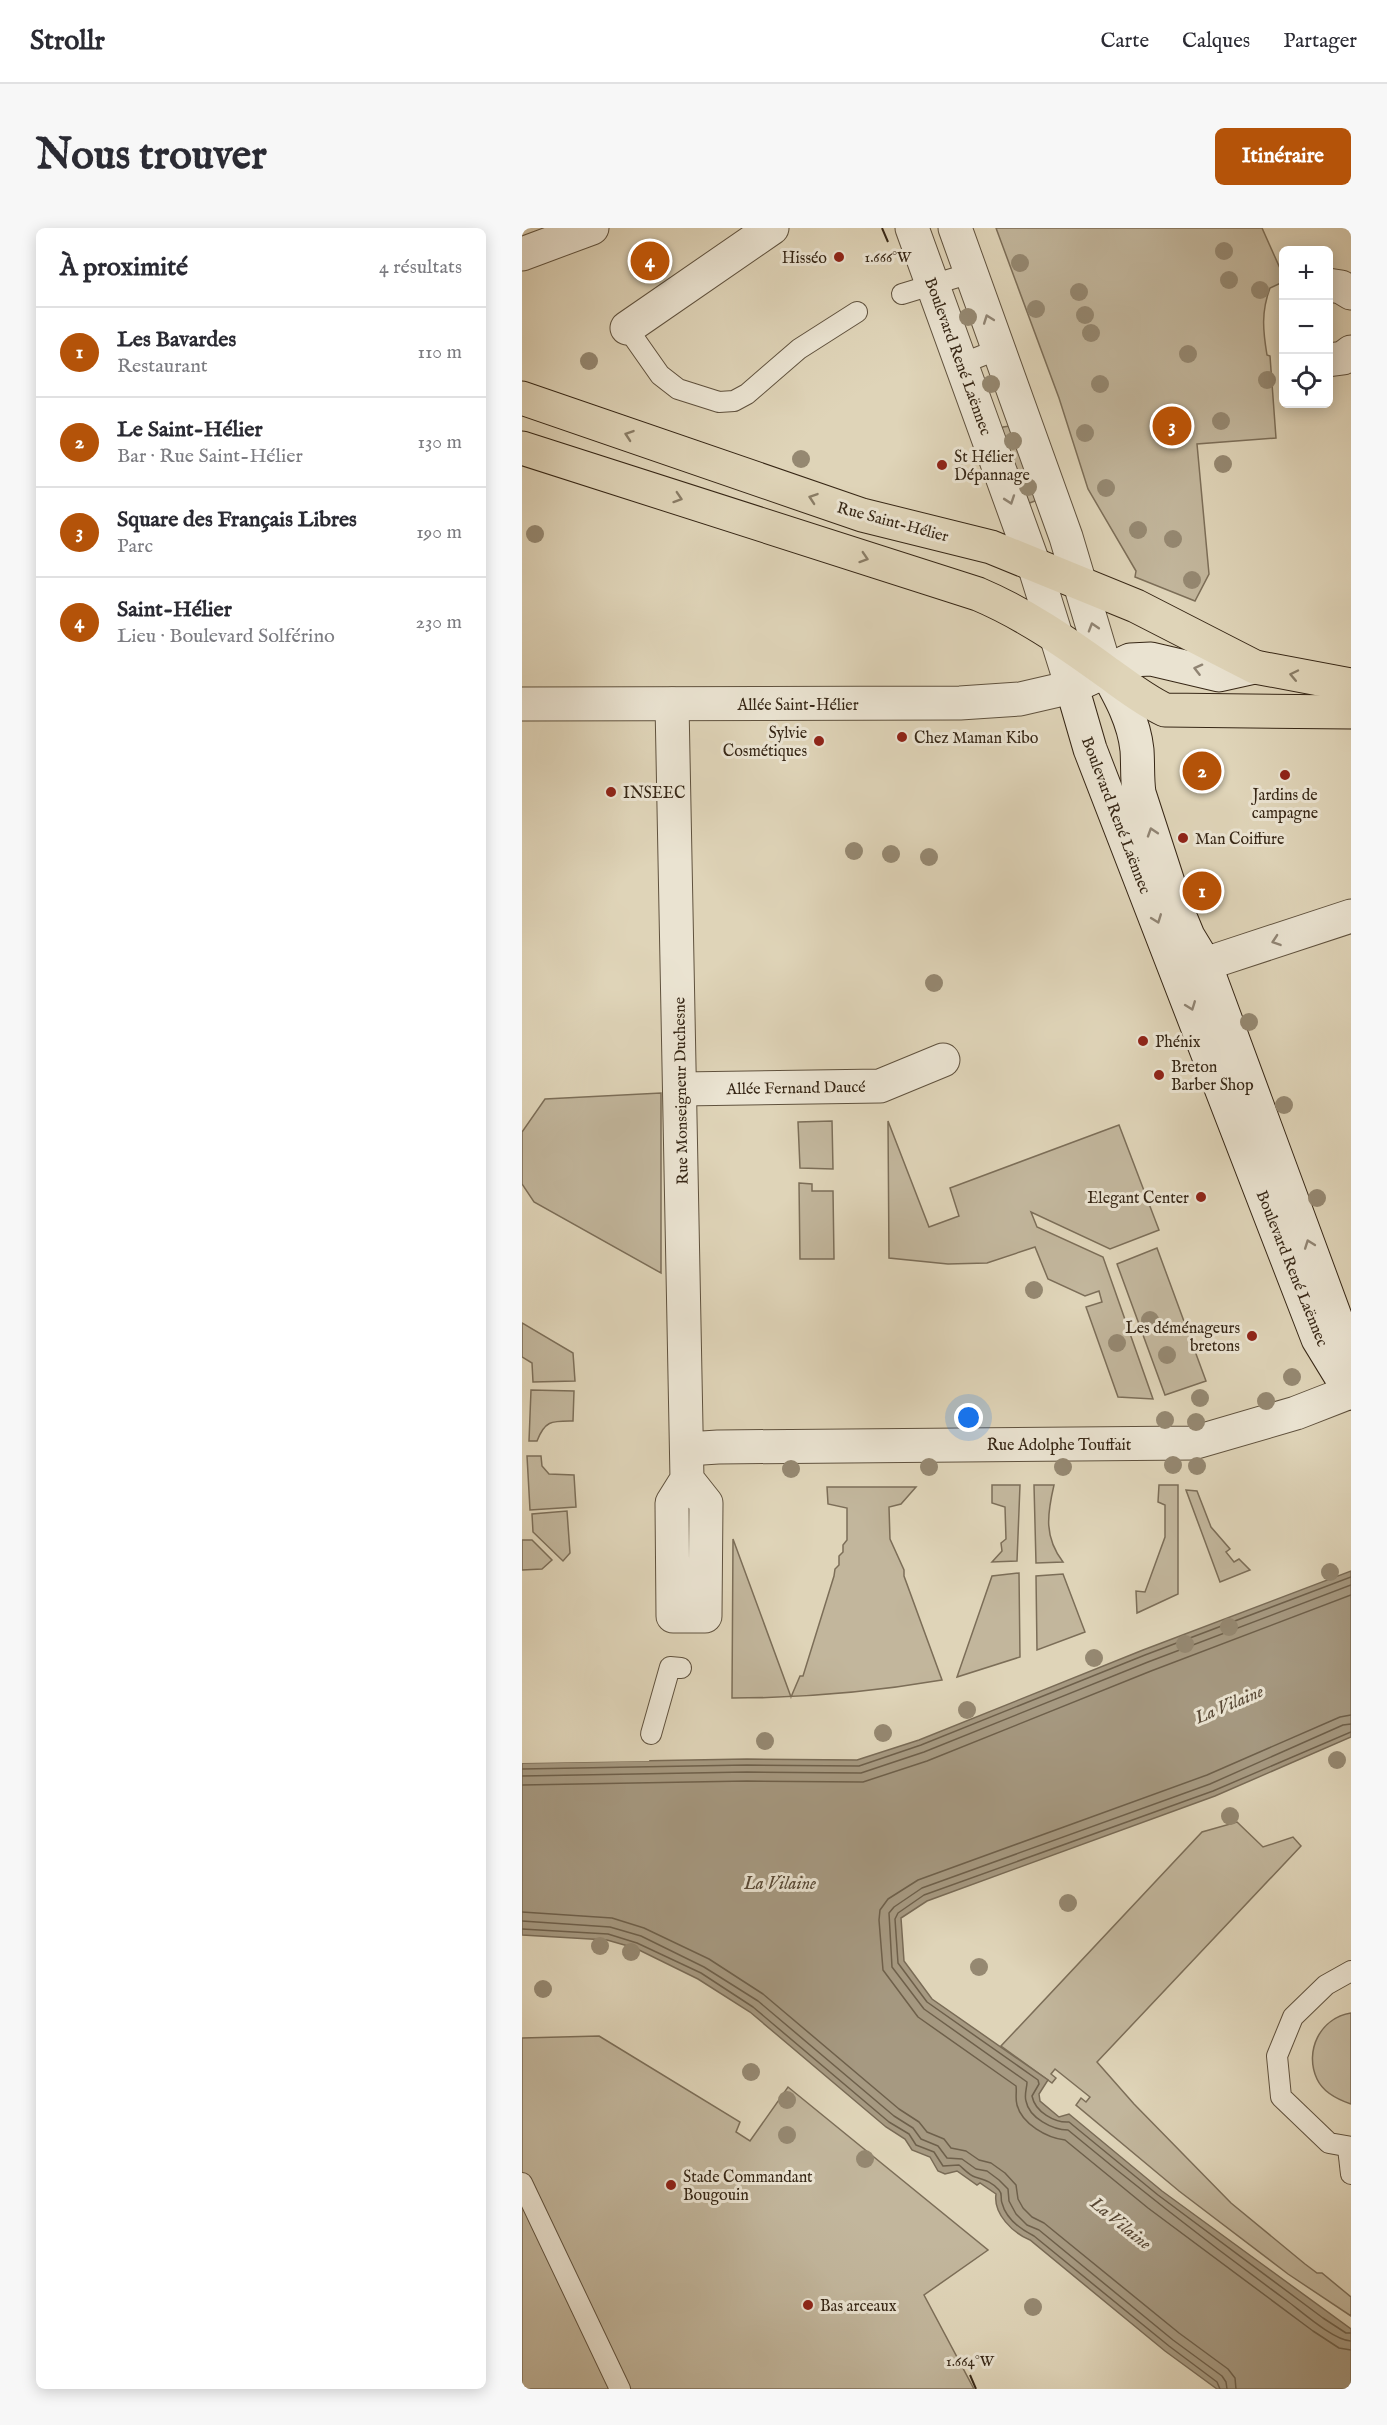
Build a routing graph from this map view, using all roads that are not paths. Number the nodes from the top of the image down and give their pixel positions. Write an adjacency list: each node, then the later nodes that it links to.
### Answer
1 (592, 228): 5 (street)
2 (772, 228): 12 (street)
3 (912, 228): 7 (street, Boulevard René Laënnec)
4 (955, 228): 6 (street, Boulevard René Laënnec)
5 (522, 254)
6 (971, 273): 7 (lane); 13 (street, Boulevard René Laënnec, one-way to 6)
7 (933, 285): 10 (lane); 16 (street, Boulevard René Laënnec)
8 (1333, 286): 9 (street)
9 (1351, 292)
10 (902, 294)
11 (857, 312): 12 (lane)
12 (627, 328)
13 (999, 349): 16 (lane); 18 (street, Boulevard René Laënnec)
14 (1351, 352): 15 (street)
15 (1333, 359)
16 (961, 364): 19 (street, Boulevard René Laënnec)
17 (522, 398): 21 (main road, Rue Saint-Hélier, one-way to 17)
18 (1020, 409): 19 (lane); 22 (street, Boulevard René Laënnec)
19 (982, 423): 21 (street, Boulevard René Laënnec, one-way to 21)
20 (522, 447): 23 (main road, one-way to 23)
21 (1034, 565): 22 (main road, Rue Saint-Hélier); 23 (street, Boulevard René Laënnec)
22 (1080, 584): 24 (main road, Rue Saint-Hélier); 25 (street, Boulevard René Laënnec, one-way to 22)
23 (1058, 638): 25 (main road); 27 (street, Boulevard René Laënnec)
24 (1255, 667): 25 (street, Rue Saint-Hélier, one-way to 25); 26 (main road, Rue Saint-Hélier, one-way to 24)
25 (1106, 671): 27 (street, Rue Saint-Hélier); 30 (main road); 32 (street, Boulevard René Laënnec)
26 (1351, 686)
27 (1072, 687): 29 (street, Allée Saint-Hélier); 37 (street, Boulevard René Laënnec, one-way to 37)
28 (522, 704): 29 (street, Allée Saint-Hélier)
29 (672, 704): 36 (street, Rue Monseigneur Duchesne)
30 (1165, 710): 31 (main road); 32 (street)
31 (1351, 712)
32 (1137, 752): 34 (street, Boulevard René Laënnec, one-way to 32)
33 (1351, 916): 34 (street, one-way to 34)
34 (1205, 964): 37 (street, Boulevard René Laënnec, one-way to 34)
35 (943, 1060): 36 (street, Allée Fernand Daucé)
36 (681, 1089): 38 (street, Rue Monseigneur Duchesne)
37 (1351, 1392): 38 (street, Rue Adolphe Touffait)
38 (687, 1464)
39 (681, 1668): 40 (lane)
40 (651, 1734)
41 (1351, 1971): 42 (lane)
42 (1350, 2148): 43 (lane)
43 (1351, 2174)
44 (522, 2183): 45 (lane)
45 (620, 2389)

